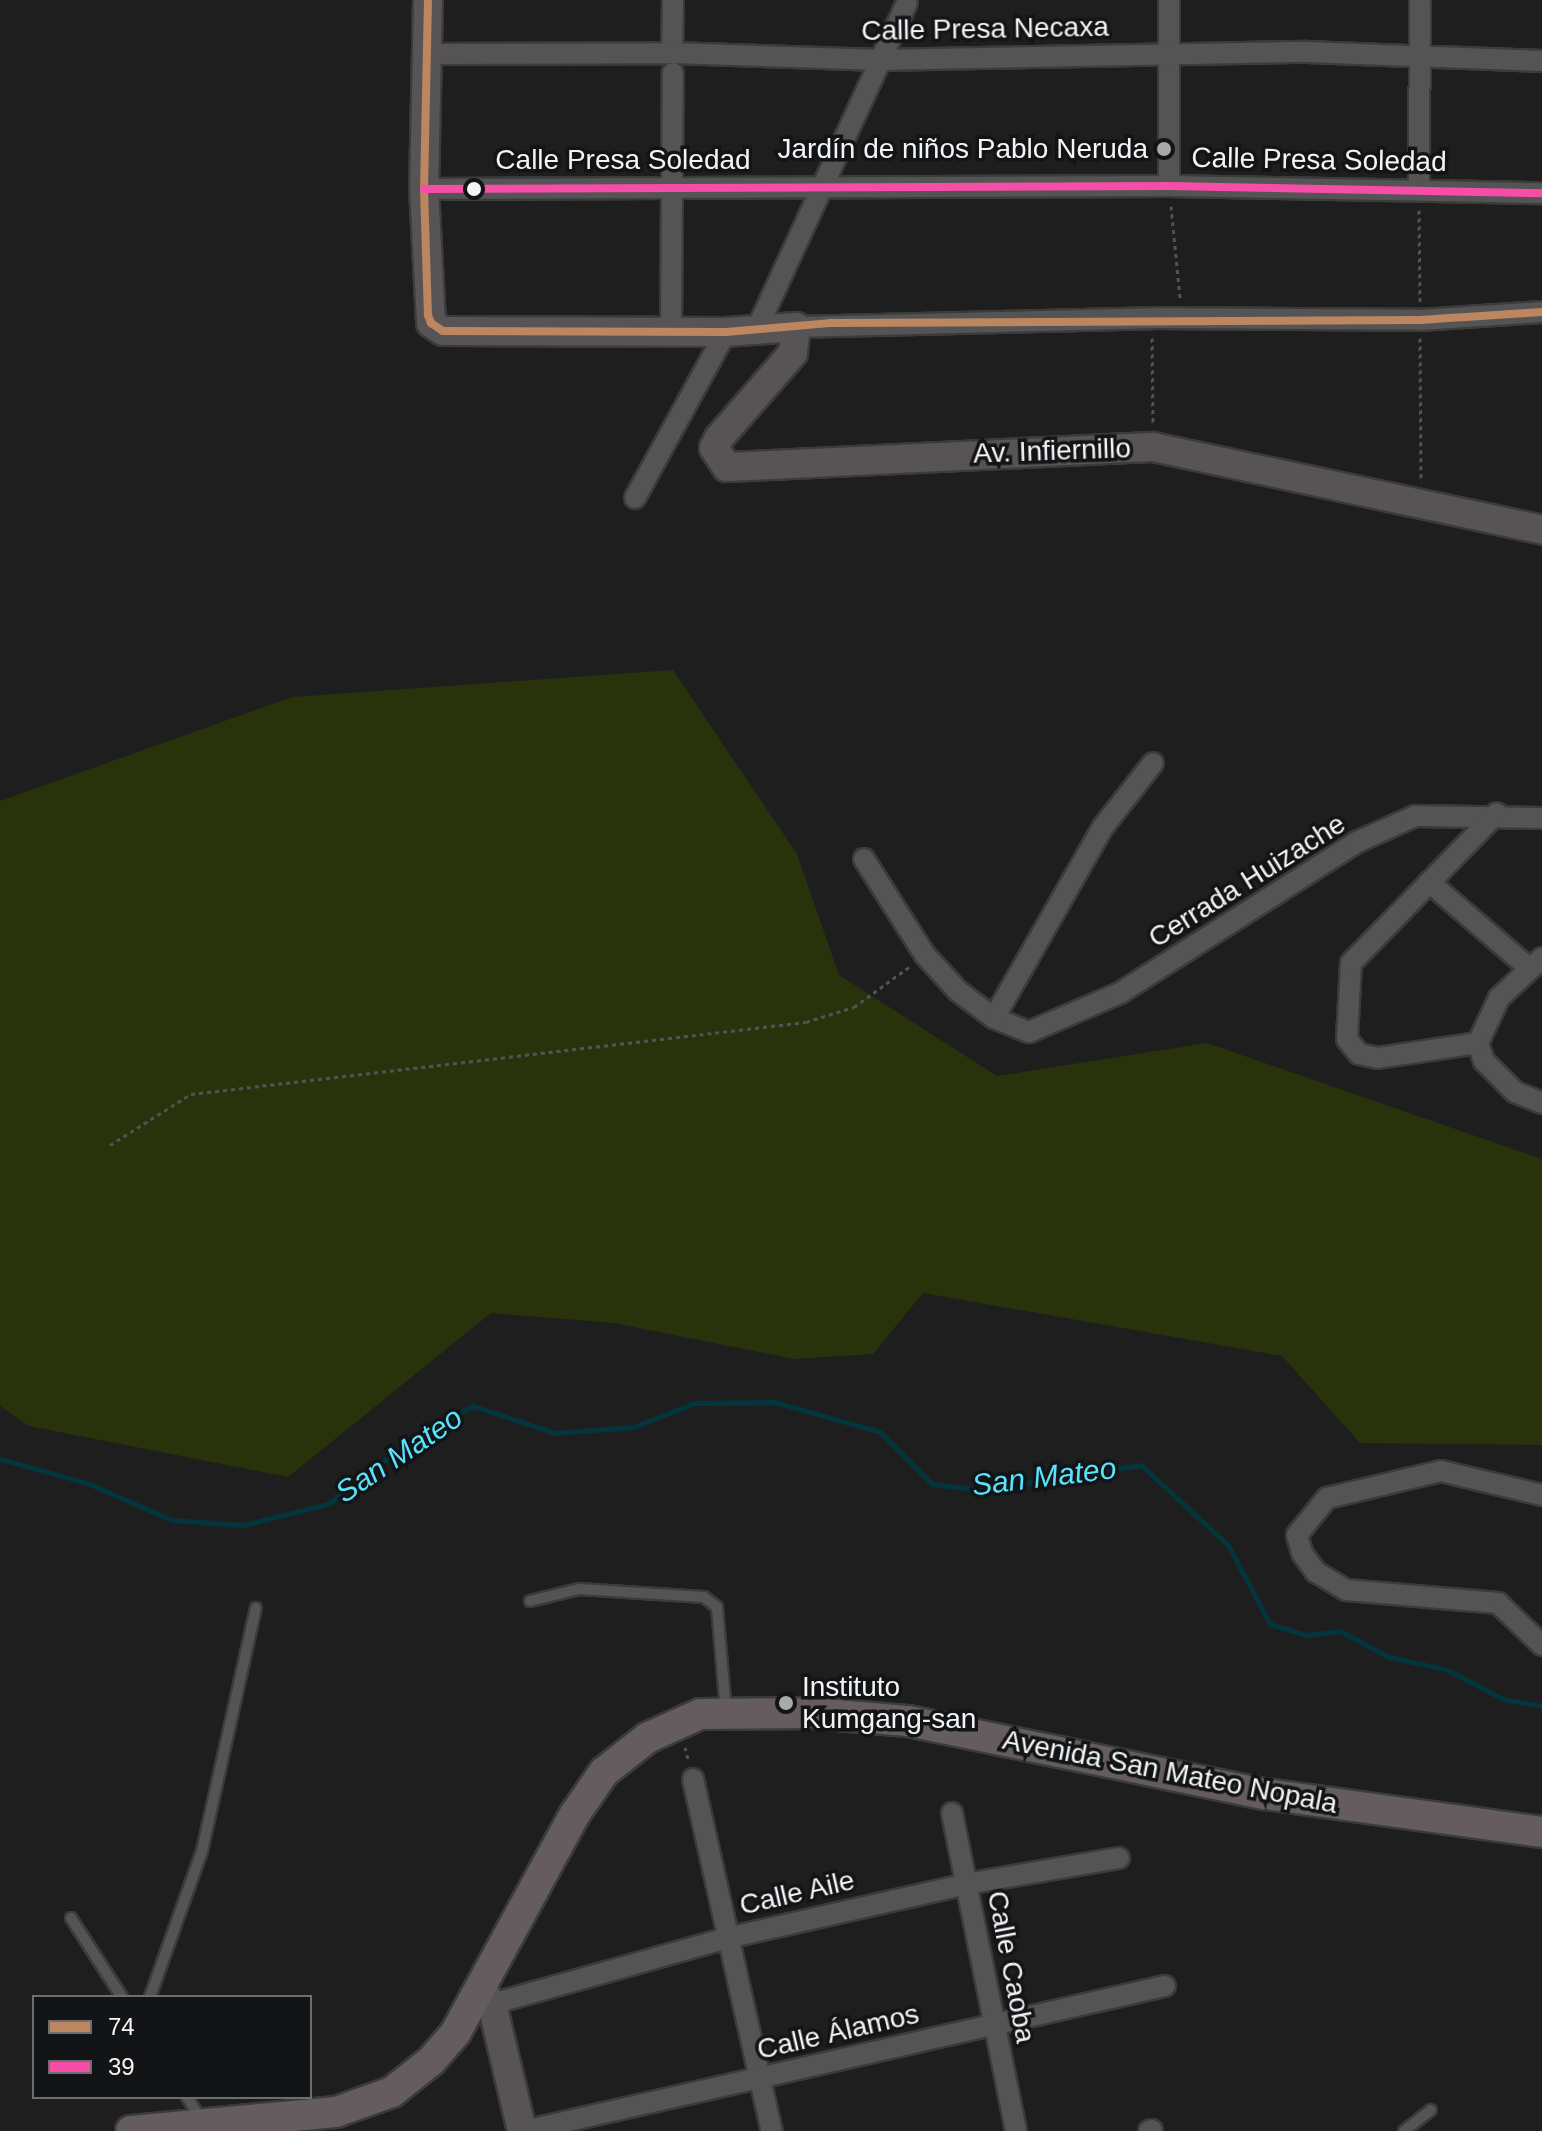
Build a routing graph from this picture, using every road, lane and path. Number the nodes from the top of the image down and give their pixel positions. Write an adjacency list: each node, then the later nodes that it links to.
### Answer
1 (428, 0): 6 (street)
2 (673, 0): 11 (street)
3 (1169, 0): 7 (street)
4 (1420, 0): 8 (street)
5 (907, 3): 9 (street)
6 (430, 54): 11 (street, Calle Presa Necaxa); 16 (street)
7 (1172, 54): 8 (street, Calle Presa Necaxa); 9 (street, Calle Presa Necaxa); 12 (street)
8 (1420, 58): 10 (street, Calle Presa Necaxa); 15 (street)
9 (880, 60): 11 (street, Calle Presa Necaxa); 13 (street)
10 (1542, 61)
11 (673, 63): 14 (street)
12 (1169, 186): 13 (street, Calle Presa Soledad); 15 (street, Calle Presa Soledad); 20 (path)
13 (824, 187): 14 (street, Calle Presa Soledad); 24 (street)
14 (670, 188): 16 (street, Calle Presa Soledad); 23 (street)
15 (1419, 188): 17 (street, Calle Presa Soledad); 21 (path)
16 (424, 189): 23 (street)
17 (1542, 193)
18 (1542, 312): 21 (street)
19 (1152, 318): 20 (street); 22 (street); 26 (path)
20 (1182, 319): 21 (street)
21 (1420, 320): 28 (path)
22 (796, 327): 24 (street); 26 (street, Av. Infiernillo)
23 (671, 331): 25 (street)
24 (756, 331): 25 (street)
25 (726, 332): 27 (street)
26 (1153, 447): 28 (street, Av. Infiernillo)
27 (635, 498)
28 (1421, 502): 29 (street, Av. Infiernillo)
29 (1542, 530)
30 (1153, 763): 37 (street)
31 (1497, 813): 32 (street, Cerrada Huizache); 34 (street); 37 (street, Cerrada Huizache)
32 (1542, 818)
33 (864, 859): 35 (street, Cerrada Huizache)
34 (1429, 882): 36 (street); 38 (street)
35 (925, 955): 37 (street, Cerrada Huizache); 40 (path)
36 (1536, 964): 38 (street)
37 (994, 1018)
38 (1478, 1043): 39 (street)
39 (1542, 1103)
40 (110, 1145)
41 (1542, 1495): 44 (street)
42 (530, 1601): 45 (lane)
43 (256, 1608): 56 (lane)
44 (1542, 1645)
45 (726, 1713): 46 (main road, Avenida San Mateo Nopala); 49 (main road, Avenida San Mateo Nopala)
46 (679, 1720): 47 (path); 57 (main road, Avenida San Mateo Nopala)
47 (693, 1779): 53 (street)
48 (952, 1813): 51 (street, Calle Caoba)
49 (1542, 1832)
50 (1119, 1858): 51 (street, Calle Aile)
51 (966, 1884): 53 (street, Calle Aile); 58 (street, Calle Caoba)
52 (71, 1918): 55 (lane)
53 (727, 1938): 57 (street, Calle Aile); 59 (street)
54 (1165, 1986): 58 (street, Calle Álamos)
55 (121, 1995)
56 (151, 1995)
57 (487, 1996): 62 (main road, Avenida San Mateo Nopala); 65 (street)
58 (993, 2024): 59 (street, Calle Álamos); 67 (street, Calle Caoba)
59 (759, 2080): 65 (street, Calle Álamos); 66 (street)
60 (188, 2099): 63 (lane)
61 (1431, 2110): 68 (lane)
62 (336, 2121): 63 (main road, Avenida San Mateo Nopala)
63 (204, 2124): 64 (main road, Avenida San Mateo Nopala)
64 (131, 2131)
65 (523, 2131)
66 (772, 2131)
67 (1016, 2131)
68 (1404, 2131)

